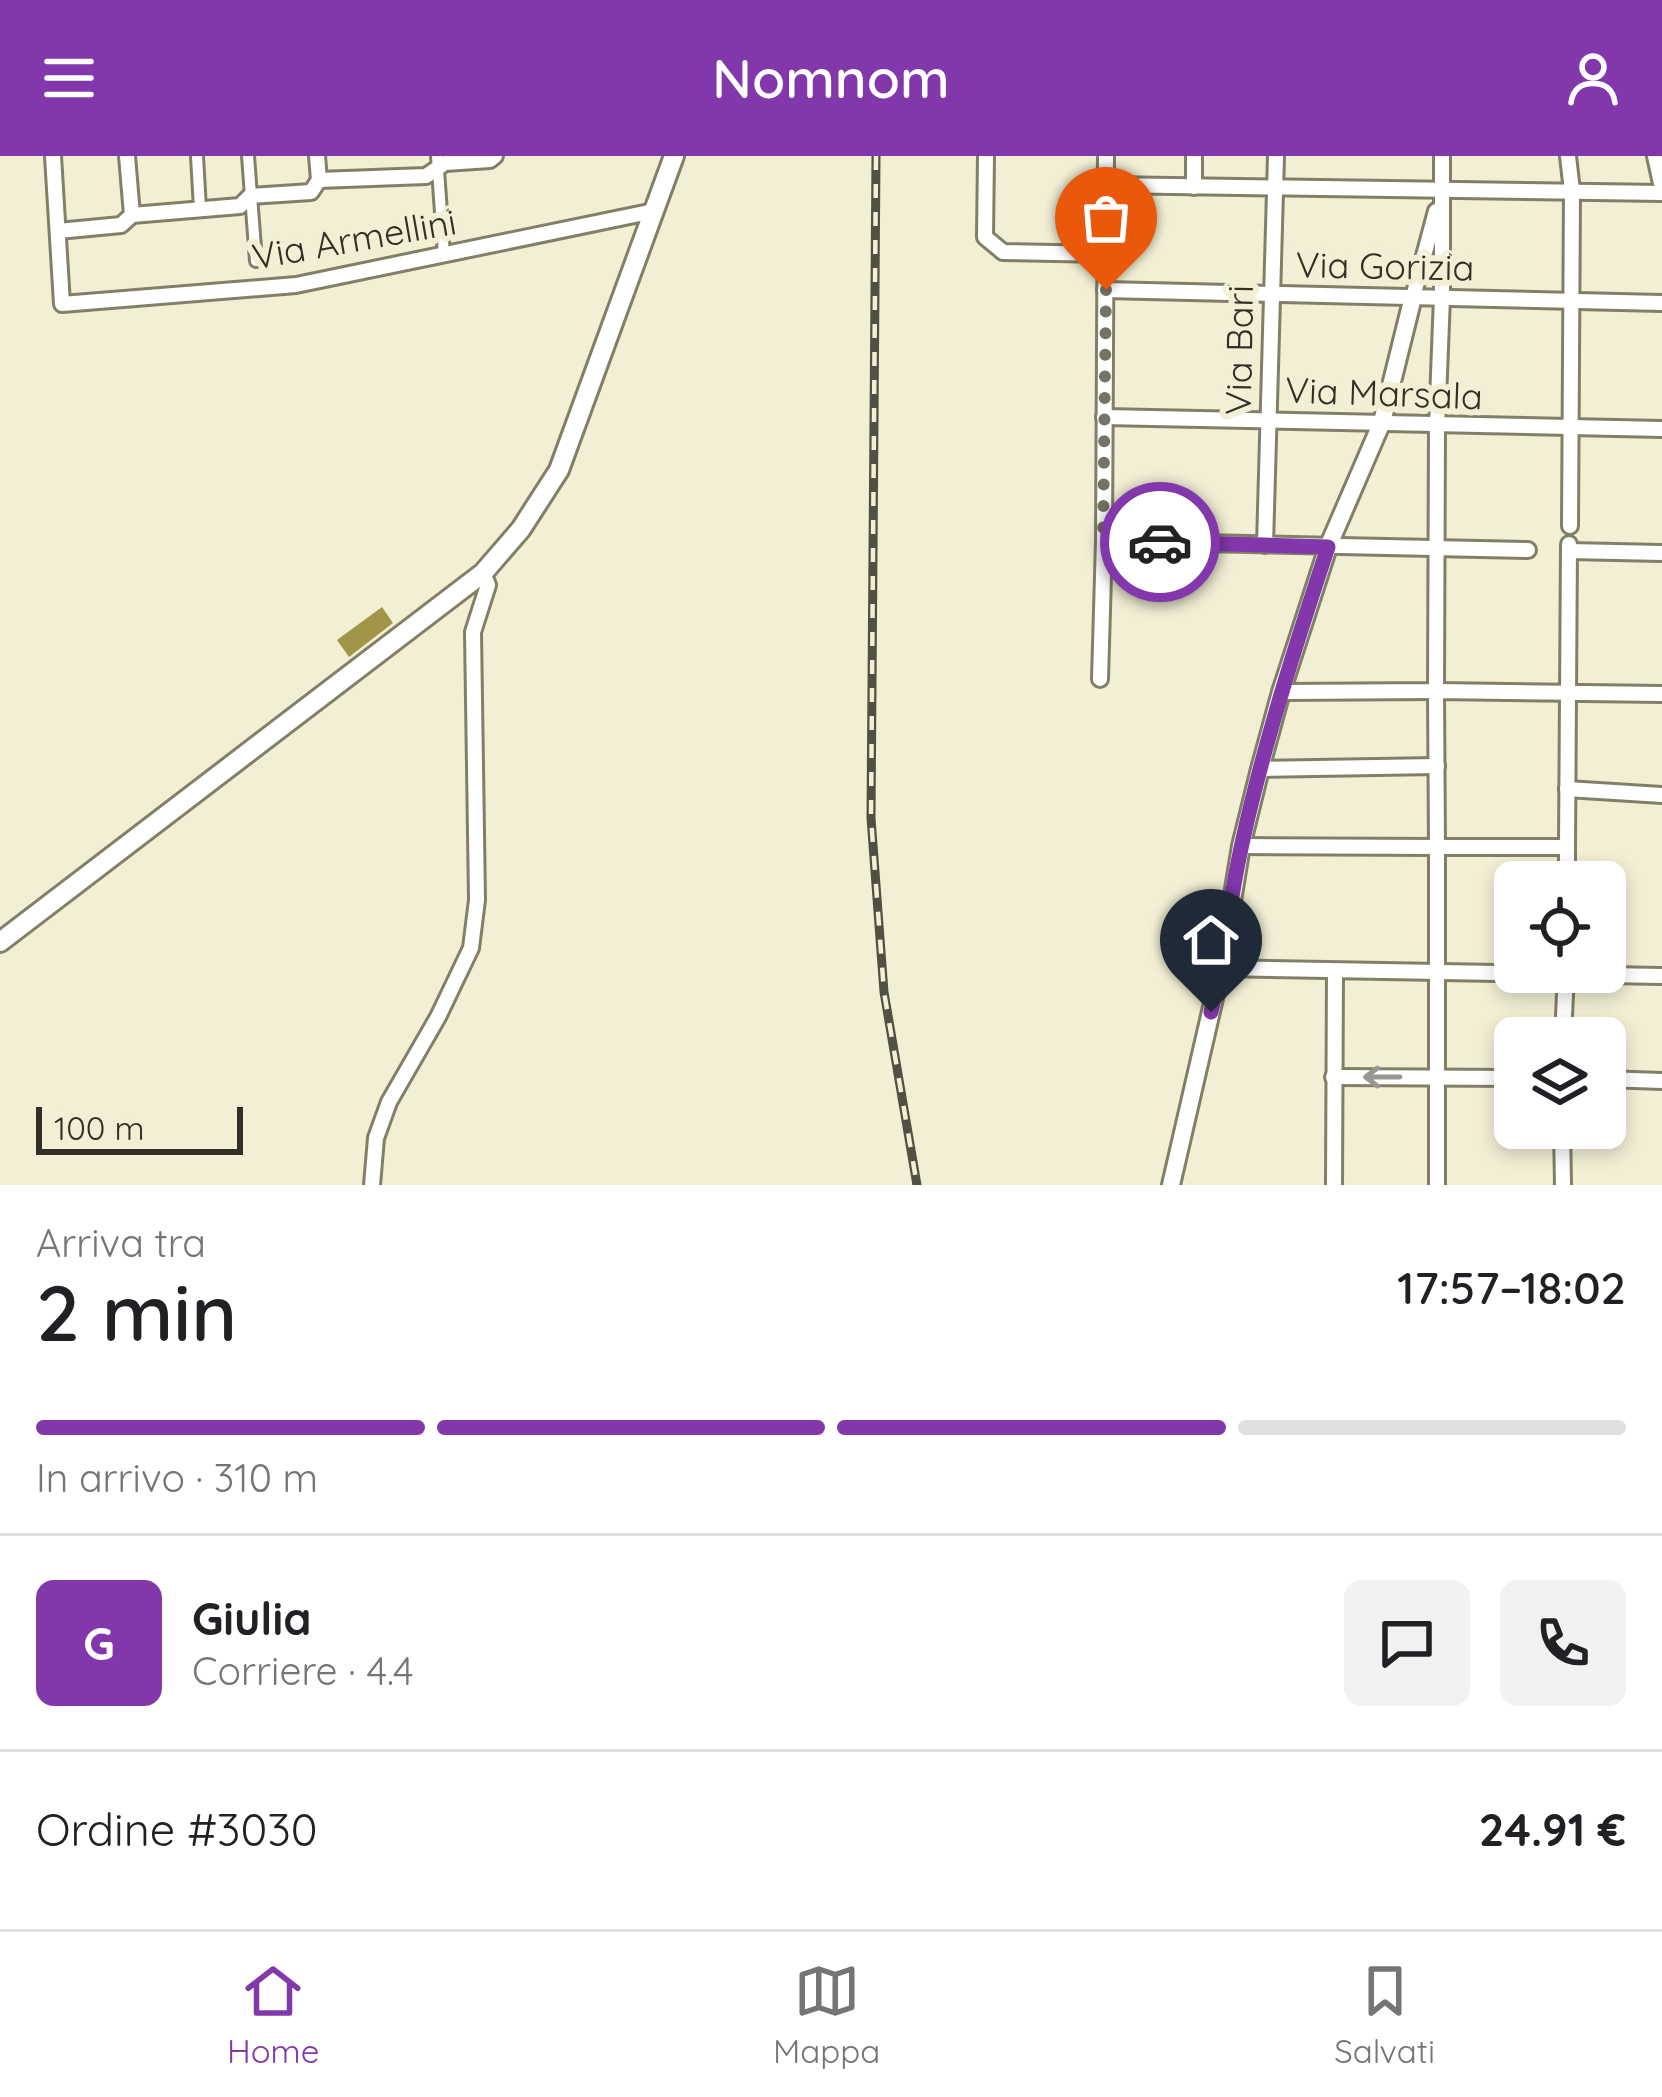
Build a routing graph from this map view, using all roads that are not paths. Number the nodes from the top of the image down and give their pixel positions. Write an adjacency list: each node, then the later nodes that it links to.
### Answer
1 (53, 156): 29 (street)
2 (128, 156): 28 (street)
3 (197, 156): 26 (street)
4 (248, 156): 25 (street)
5 (317, 156): 18 (street)
6 (385, 156): 17 (street)
7 (495, 156): 16 (street)
8 (986, 156): 30 (street)
9 (1106, 156): 19 (street)
10 (1194, 156): 20 (street)
11 (1276, 156): 21 (street, Via Bari)
12 (1442, 156): 22 (street)
13 (1568, 156): 24 (street)
14 (1654, 156): 23 (street)
15 (666, 158): 27 (main road)
16 (437, 162): 17 (street); 31 (street)
17 (387, 177): 18 (street)
18 (319, 180): 25 (street)
19 (1106, 185): 20 (street); 30 (street)
20 (1194, 187): 21 (street)
21 (1274, 188): 22 (street); 34 (street, Via Bari)
22 (1442, 189): 24 (street); 35 (street); 36 (street)
23 (1662, 190): 24 (street)
24 (1572, 191): 37 (street)
25 (250, 196): 26 (street); 32 (street)
26 (200, 209): 28 (street)
27 (654, 211): 31 (street, Via Armellini); 52 (main road)
28 (132, 215): 29 (street)
29 (58, 231): 31 (street, Via Armellini)
30 (1106, 254): 33 (street)
31 (444, 255)
32 (256, 261)
33 (1106, 290): 34 (street, Via Gorizia); 39 (street)
34 (1271, 293): 35 (street, Via Gorizia); 40 (street, Via Bari)
35 (1413, 297): 36 (street, Via Gorizia); 41 (street)
36 (1442, 297): 37 (street, Via Gorizia); 42 (street)
37 (1572, 302): 38 (street, Via Gorizia); 43 (street)
38 (1662, 303)
39 (1105, 417): 40 (street, Via Marsala); 46 (street)
40 (1268, 420): 41 (street, Via Marsala); 47 (street, Via Bari)
41 (1382, 422): 42 (street, Via Marsala); 48 (street)
42 (1437, 425): 43 (street, Via Marsala); 49 (street)
43 (1571, 428): 44 (street, Via Marsala); 45 (street)
44 (1662, 429)
45 (1570, 526)
46 (1103, 541): 47 (street); 53 (street)
47 (1264, 545): 48 (street)
48 (1328, 547): 49 (street); 54 (street)
49 (1436, 549): 50 (street); 55 (street)
50 (1528, 550)
51 (1662, 554): 56 (street)
52 (483, 573): 66 (main road); 79 (street)
53 (1100, 679)
54 (1281, 692): 55 (street); 59 (street)
55 (1436, 692): 56 (street); 58 (street)
56 (1567, 693): 57 (street); 60 (street)
57 (1662, 694)
58 (1437, 766): 59 (street); 63 (street)
59 (1259, 769): 62 (street)
60 (1567, 789): 61 (street); 64 (street)
61 (1662, 795)
62 (1241, 846): 63 (street); 67 (street)
63 (1437, 847): 64 (street); 69 (street)
64 (1567, 847): 65 (street)
65 (1567, 861)
66 (0, 942)
67 (1221, 968): 68 (street); 80 (street)
68 (1335, 971): 69 (street); 73 (street)
69 (1436, 971): 70 (street); 74 (street)
70 (1494, 972)
71 (1626, 975): 72 (street)
72 (1662, 976)
73 (1333, 1077): 74 (street, one-way to 73); 81 (street)
74 (1437, 1077): 75 (street); 82 (street)
75 (1494, 1078)
76 (1626, 1080): 77 (street)
77 (1662, 1081)
78 (1562, 1149): 83 (street)
79 (371, 1185)
80 (1171, 1185)
81 (1334, 1185)
82 (1436, 1185)
83 (1563, 1185)

